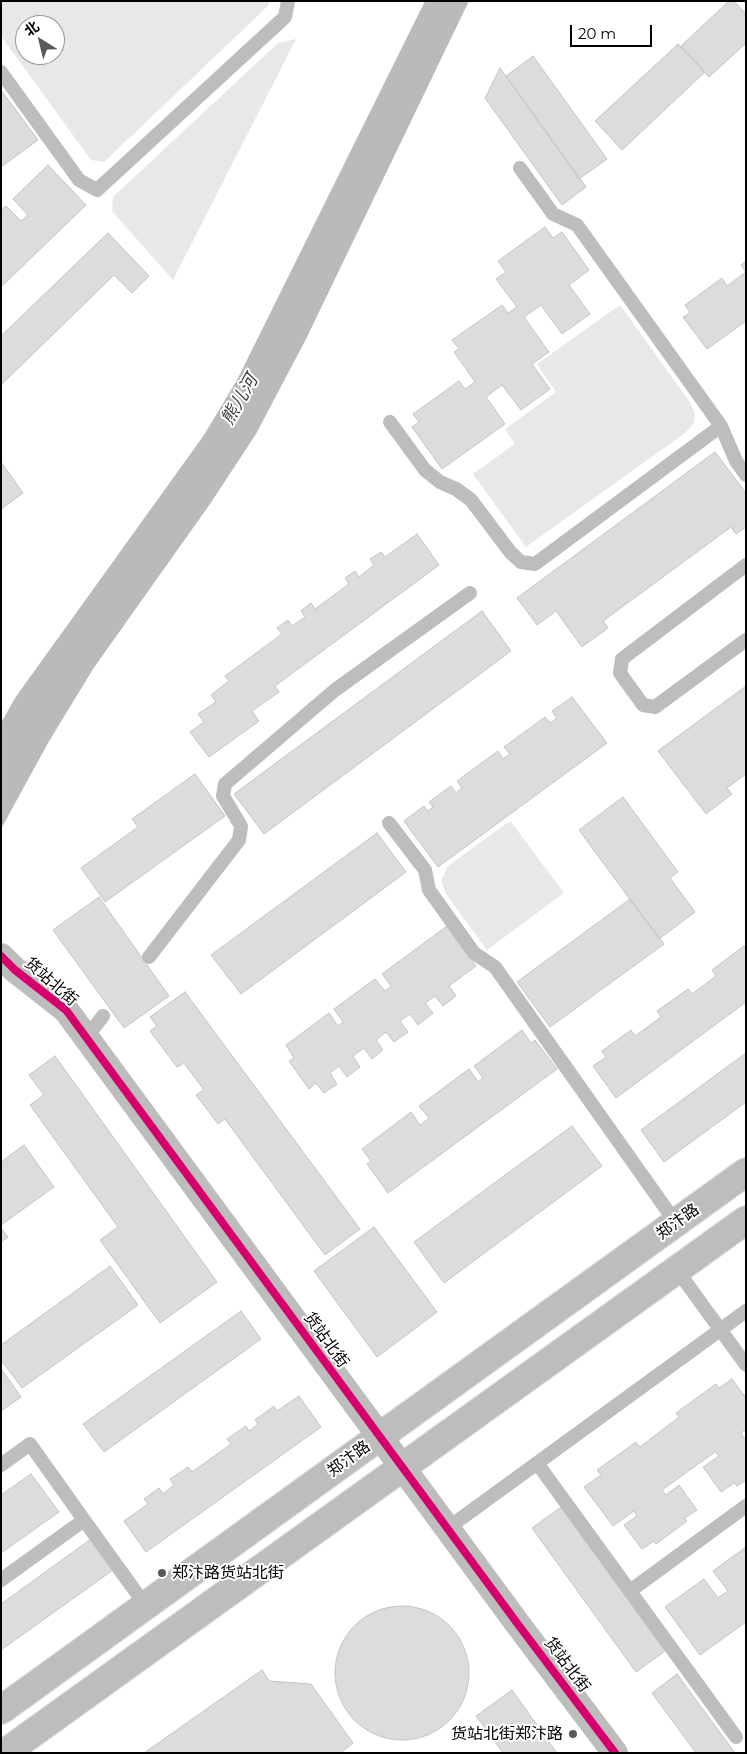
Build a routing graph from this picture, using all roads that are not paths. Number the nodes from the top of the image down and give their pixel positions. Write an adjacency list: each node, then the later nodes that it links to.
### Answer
1 (288, 1): 2 (lane)
2 (1, 72)
3 (520, 168): 5 (lane)
4 (390, 422): 5 (lane)
5 (721, 426): 6 (lane)
6 (746, 475)
7 (746, 565): 9 (lane)
8 (470, 593): 12 (lane)
9 (746, 640)
10 (389, 823): 17 (lane)
11 (1, 956): 14 (street, 货站北街)
12 (149, 957)
13 (103, 1016): 14 (lane)
14 (86, 1038): 22 (street, 货站北街)
15 (746, 1172): 17 (main road, 郑汴路)
16 (746, 1220): 18 (main road)
17 (676, 1223): 22 (main road, 郑汴路)
18 (677, 1270): 20 (lane); 25 (main road)
19 (746, 1311): 20 (lane)
20 (720, 1330): 21 (lane); 23 (lane)
21 (746, 1365)
22 (380, 1437): 25 (street, 货站北街); 31 (main road, 郑汴路)
23 (537, 1463): 28 (lane); 30 (lane)
24 (1, 1465): 27 (lane)
25 (402, 1466): 28 (street, 货站北街); 34 (main road)
26 (746, 1506): 30 (lane)
27 (84, 1520): 29 (lane); 31 (lane)
28 (448, 1528): 35 (street, 货站北街)
29 (1, 1580)
30 (630, 1591): 33 (lane)
31 (146, 1606): 32 (main road, 郑汴路)
32 (1, 1710)
33 (736, 1737)
34 (5, 1753)
35 (615, 1753)

